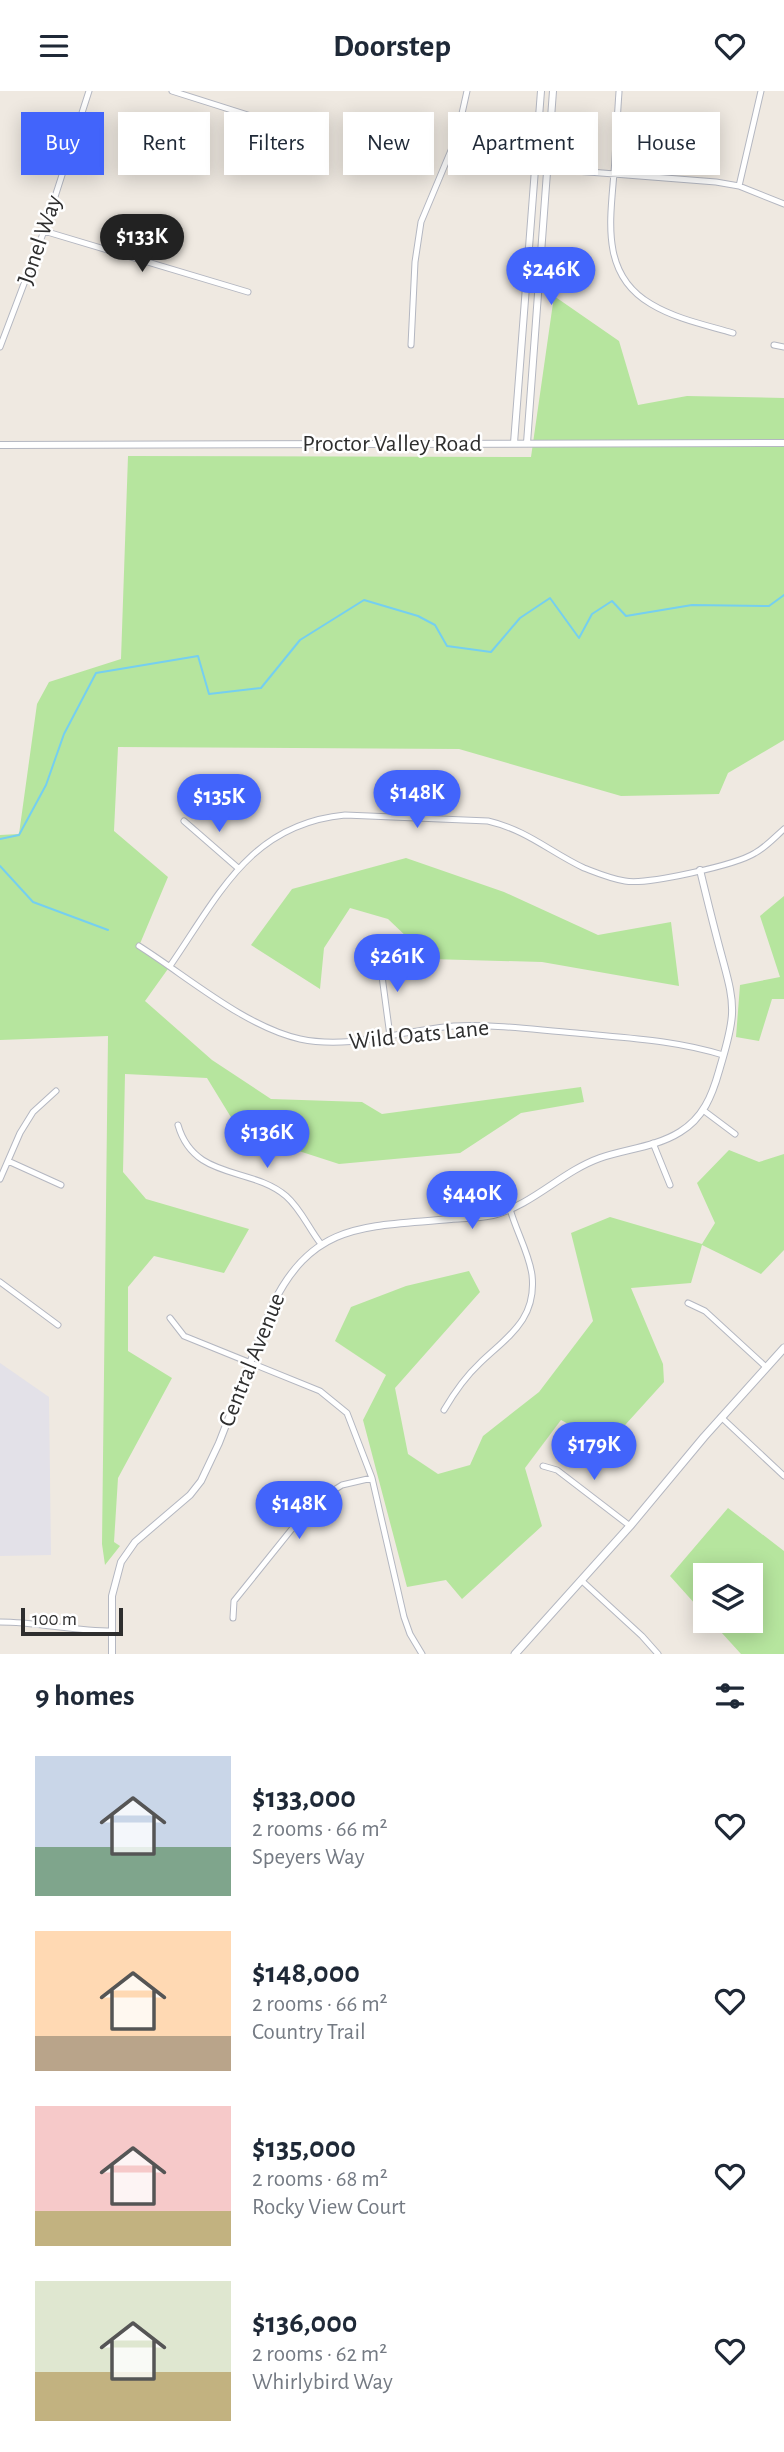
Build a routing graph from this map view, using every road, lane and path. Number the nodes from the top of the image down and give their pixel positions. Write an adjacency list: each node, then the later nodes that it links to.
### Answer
1 (89, 91): 20 (street, Jonel Way)
2 (172, 91): 8 (street)
3 (467, 91): 9 (street)
4 (541, 91): 10 (street)
5 (553, 91): 11 (street)
6 (761, 91): 18 (street)
7 (619, 92): 12 (street)
8 (238, 112)
9 (463, 112)
10 (539, 112)
11 (552, 112)
12 (618, 112)
13 (448, 159): 23 (street)
14 (534, 175): 27 (street)
15 (548, 175): 28 (street)
16 (614, 175): 22 (street)
17 (630, 175): 18 (street)
18 (739, 186): 19 (street)
19 (784, 204)
20 (44, 231): 21 (street); 25 (street, Jonel Way)
21 (248, 292)
22 (733, 333)
23 (411, 345)
24 (774, 345): 26 (street)
25 (0, 347)
26 (784, 347)
27 (514, 443): 28 (street, Proctor Valley Road); 30 (street, Proctor Valley Road)
28 (527, 443): 29 (street, Proctor Valley Road)
29 (784, 443)
30 (0, 445)
31 (184, 821): 33 (street)
32 (784, 829): 34 (street)
33 (238, 867): 34 (street); 37 (street)
34 (699, 870): 39 (street, Central Avenue)
35 (139, 946): 37 (street, Wild Oats Lane)
36 (373, 964): 38 (street)
37 (170, 966): 38 (street, Wild Oats Lane)
38 (390, 1036): 39 (street, Wild Oats Lane)
39 (723, 1055): 41 (street, Central Avenue)
40 (56, 1091): 45 (street)
41 (703, 1110): 43 (street); 44 (street, Central Avenue)
42 (178, 1125): 50 (street)
43 (735, 1134)
44 (653, 1143): 48 (street); 49 (street, Central Avenue)
45 (8, 1161): 46 (street); 47 (street)
46 (0, 1179)
47 (61, 1185)
48 (670, 1185)
49 (510, 1209): 50 (street, Central Avenue); 58 (street)
50 (321, 1244): 56 (street, Central Avenue)
51 (0, 1282): 54 (street)
52 (688, 1303): 57 (street)
53 (170, 1318): 56 (street)
54 (58, 1325)
55 (784, 1348): 57 (main road)
56 (249, 1363): 62 (street); 67 (street, Central Avenue)
57 (766, 1367): 59 (main road)
58 (444, 1410)
59 (721, 1417): 61 (street); 63 (main road)
60 (543, 1466): 63 (street)
61 (784, 1476)
62 (372, 1478): 65 (street); 69 (street)
63 (630, 1526): 64 (main road)
64 (581, 1580): 70 (main road); 71 (street)
65 (233, 1618)
66 (0, 1622): 67 (street)
67 (112, 1631): 68 (street, Central Avenue)
68 (112, 1654)
69 (422, 1654)
70 (515, 1654)
71 (658, 1654)

